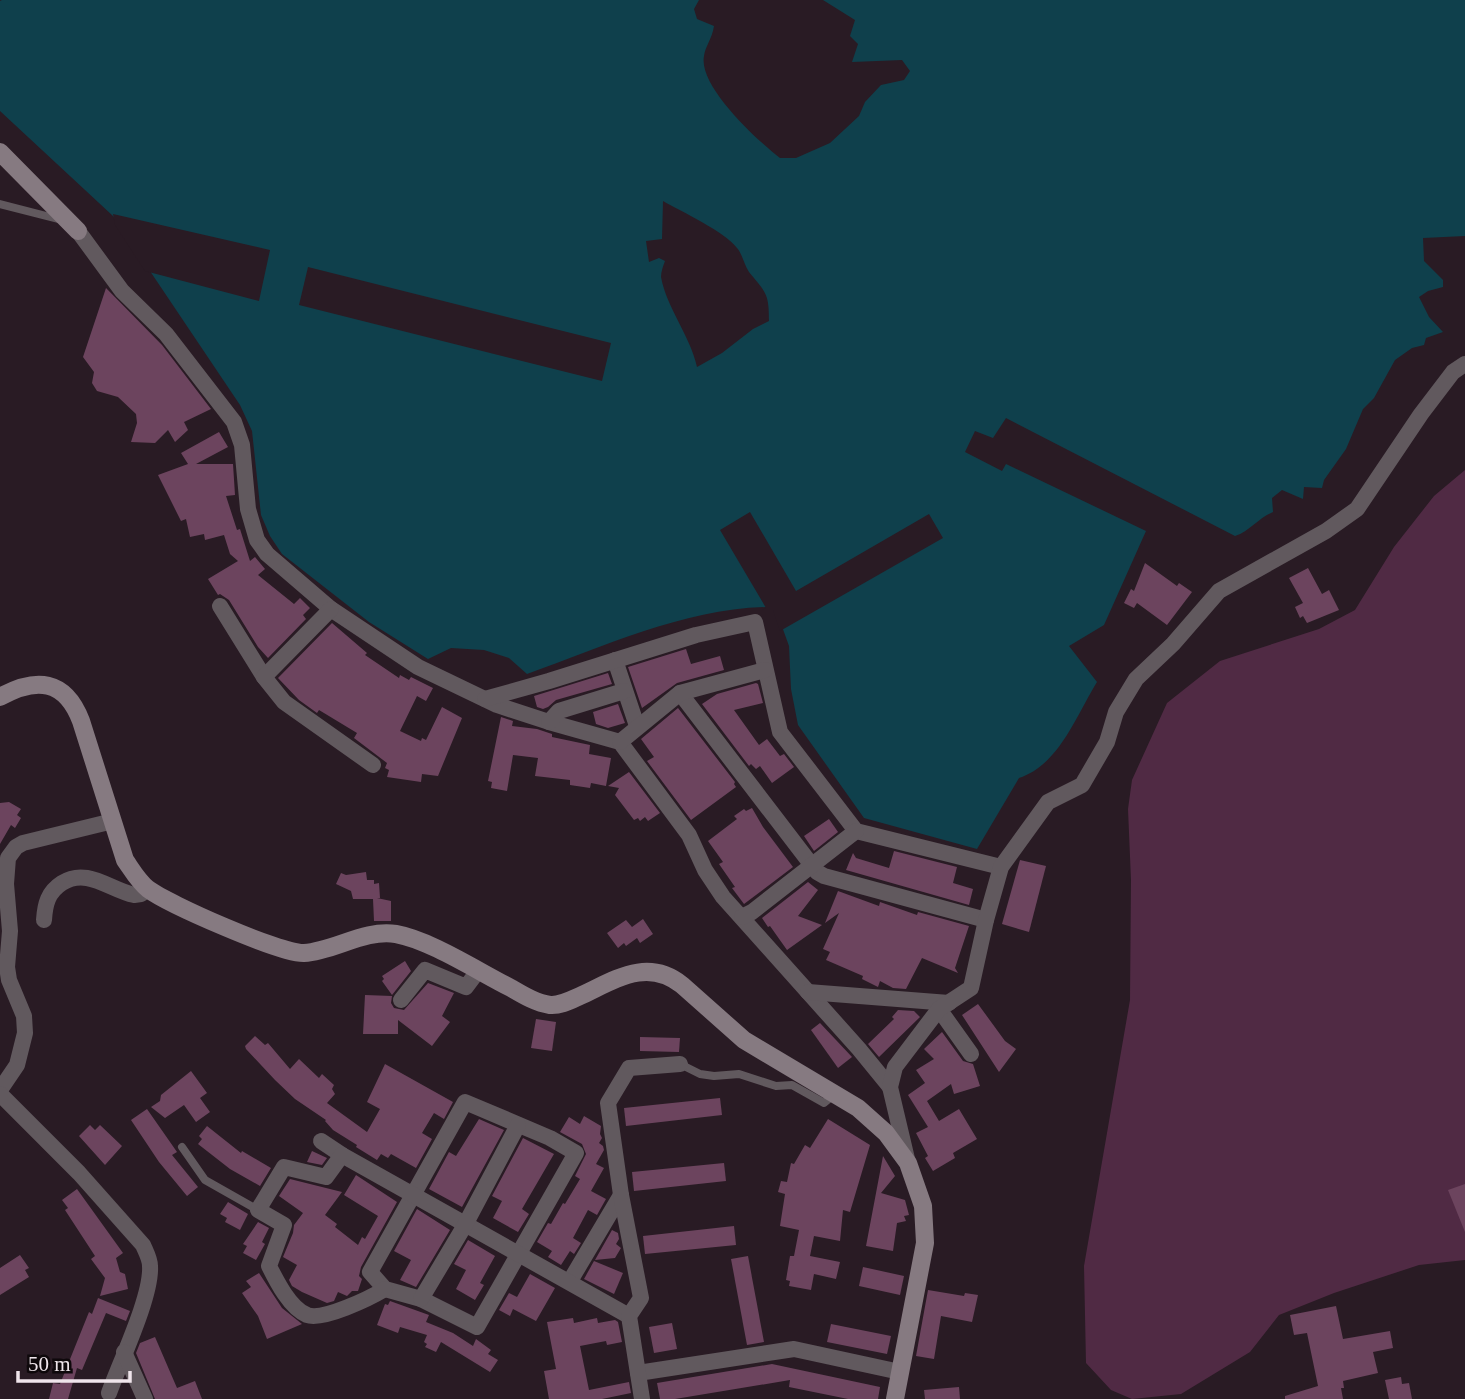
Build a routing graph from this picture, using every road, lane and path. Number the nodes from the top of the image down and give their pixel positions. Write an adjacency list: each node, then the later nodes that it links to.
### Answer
1 (0, 152): 3 (street)
2 (0, 204): 3 (lane)
3 (73, 226): 6 (street)
4 (1465, 364): 21 (street)
5 (220, 606): 9 (street)
6 (331, 609): 9 (street); 13 (street)
7 (615, 660): 8 (street); 10 (street); 13 (street)
8 (765, 670): 11 (street); 19 (street)
9 (264, 677): 17 (street)
10 (624, 691): 14 (street); 15 (street)
11 (680, 693): 15 (street); 20 (street)
12 (0, 697): 18 (street)
13 (485, 699): 14 (street)
14 (548, 722): 16 (street)
15 (637, 726): 16 (street)
16 (620, 741): 23 (street)
17 (373, 765)
18 (113, 821): 22 (street); 33 (street)
19 (856, 831): 20 (street); 21 (street)
20 (810, 865): 23 (street); 25 (street)
21 (1001, 867): 25 (street)
22 (149, 889): 24 (street); 26 (street)
23 (742, 917): 27 (street)
24 (44, 920)
25 (986, 920): 29 (street)
26 (478, 971): 28 (street); 34 (street)
27 (808, 992): 29 (street); 32 (street)
28 (401, 1000)
29 (944, 1006): 30 (street); 32 (street)
30 (971, 1054)
31 (680, 1064): 34 (lane); 41 (street)
32 (890, 1087): 39 (street)
33 (0, 1092): 49 (street)
34 (835, 1094): 39 (street)
35 (518, 1125): 40 (street); 43 (street); 44 (street)
36 (320, 1141): 38 (street)
37 (182, 1147): 42 (lane)
38 (342, 1155): 40 (street); 42 (street)
39 (908, 1163): 51 (street)
40 (414, 1195): 43 (street); 46 (street)
41 (621, 1195): 45 (street); 48 (street)
42 (258, 1210): 46 (street)
43 (465, 1225): 44 (street); 47 (street)
44 (518, 1254): 45 (street); 47 (street)
45 (570, 1281): 48 (street)
46 (386, 1289): 47 (street)
47 (421, 1299)
48 (629, 1316): 50 (street)
49 (124, 1352): 52 (street); 53 (street)
50 (638, 1373): 51 (street); 54 (street)
51 (900, 1373): 55 (street)
52 (109, 1393)
53 (145, 1399)
54 (642, 1399)
55 (895, 1399)

